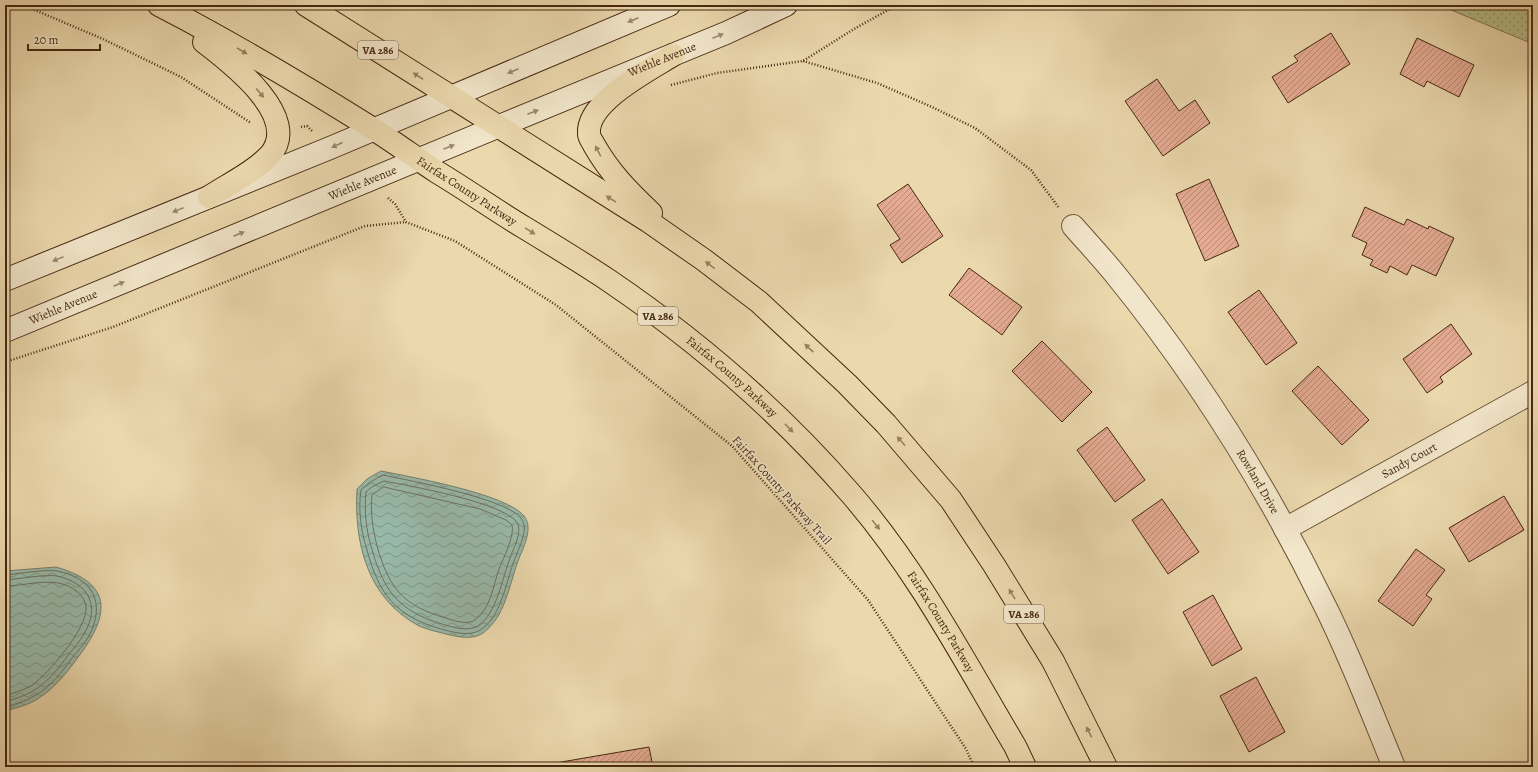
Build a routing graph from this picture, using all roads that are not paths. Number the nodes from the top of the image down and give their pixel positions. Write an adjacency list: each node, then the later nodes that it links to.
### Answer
1 (155, 5): 11 (highway, one-way to 11)
2 (159, 5): 9 (highway, Fairfax County Parkway / VA 286, one-way to 9)
3 (306, 5): 7 (highway, VA 286, one-way to 3)
4 (668, 5): 7 (main road, one-way to 7)
5 (786, 5): 6 (main road, Wiehle Avenue, one-way to 5)
6 (673, 55): 8 (main road, Wiehle Avenue, one-way to 6); 13 (highway, one-way to 6)
7 (450, 97): 8 (highway, VA 286); 9 (main road)
8 (497, 127): 10 (main road, Wiehle Avenue, one-way to 8); 13 (highway, VA 286, one-way to 8)
9 (372, 129): 10 (highway, Fairfax County Parkway / VA 286); 11 (main road, one-way to 11)
10 (418, 160): 15 (main road, Wiehle Avenue, one-way to 10); 18 (highway, Fairfax County Parkway / VA 286, one-way to 18)
11 (209, 197): 14 (main road, one-way to 14)
12 (1073, 226): 17 (main road, Rowland Drive)
13 (679, 243): 19 (highway, VA 286, one-way to 13)
14 (5, 280)
15 (5, 331)
16 (1533, 392): 17 (main road, Sandy Court)
17 (1285, 529): 20 (main road, Rowland Drive)
18 (1025, 767)
19 (1106, 767)
20 (1394, 767)

